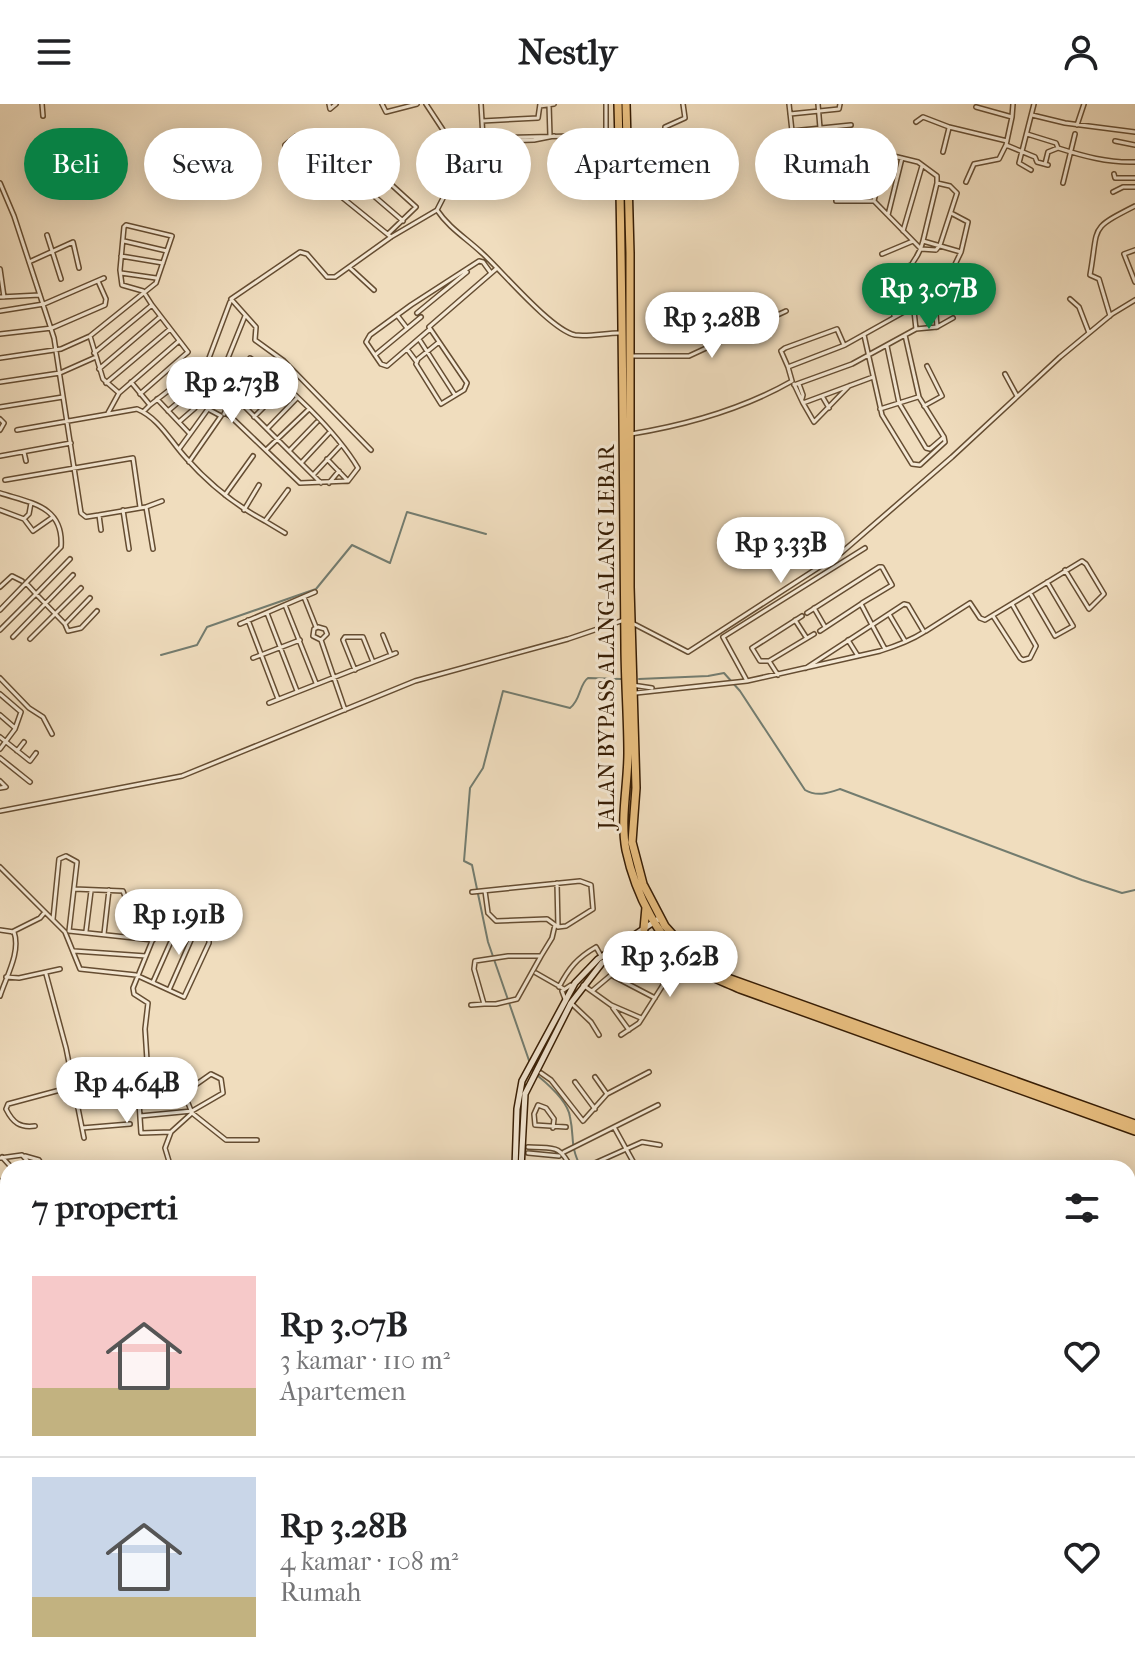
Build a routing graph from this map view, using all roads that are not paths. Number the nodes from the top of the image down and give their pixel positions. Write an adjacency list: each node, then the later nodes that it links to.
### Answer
1 (42, 104): 24 (street)
2 (329, 104): 3 (street)
3 (336, 104)
4 (382, 104): 5 (street)
5 (417, 104)
6 (426, 104): 31 (street)
7 (481, 104): 26 (street)
8 (551, 104): 19 (street); 33 (street)
9 (606, 104): 34 (street)
10 (618, 104): 35 (highway, JALAN BYPASS ALANG-ALANG LEBAR)
11 (626, 104): 36 (highway, JALAN BYPASS ALANG-ALANG LEBAR)
12 (683, 104): 37 (street)
13 (789, 104): 22 (street)
14 (818, 104): 21 (street)
15 (840, 104): 21 (street)
16 (1013, 104): 25 (street)
17 (1034, 104): 23 (street)
18 (1084, 104): 29 (street)
19 (540, 105): 26 (street)
20 (976, 107): 25 (street)
21 (819, 112): 22 (street); 39 (street)
22 (790, 114): 38 (street)
23 (1032, 115): 29 (street); 42 (street)
24 (43, 116)
25 (1012, 117): 45 (street)
26 (482, 121): 32 (street)
27 (916, 122): 30 (street)
28 (851, 125): 40 (street)
29 (1077, 125): 41 (street)
30 (949, 127): 45 (street); 48 (street)
31 (442, 128)
32 (482, 128)
33 (551, 128)
34 (606, 128)
35 (619, 128)
36 (627, 128)
37 (665, 128)
38 (792, 128)
39 (821, 128)
40 (828, 128)
41 (1135, 132)
42 (1027, 134): 47 (street); 49 (street)
43 (1075, 134): 50 (street)
44 (1115, 141): 46 (street)
45 (1006, 143): 49 (street); 58 (street)
46 (1135, 145)
47 (1058, 148): 49 (street); 50 (street)
48 (943, 152)
49 (1022, 152): 55 (street)
50 (1070, 152): 53 (street); 61 (street)
51 (898, 157): 52 (street)
52 (902, 158): 54 (street); 76 (street)
53 (1135, 162)
54 (922, 165): 60 (street); 78 (street)
55 (1031, 170)
56 (1114, 174): 57 (street)
57 (1135, 178)
58 (966, 182)
59 (0, 183): 92 (street)
60 (937, 183): 75 (street); 83 (street)
61 (1063, 183)
62 (1135, 187): 64 (street)
63 (400, 192): 77 (street)
64 (1113, 192)
65 (346, 200): 80 (street)
66 (379, 200): 77 (street)
67 (442, 200): 74 (street)
68 (620, 200): 139 (highway, JALAN BYPASS ALANG-ALANG LEBAR)
69 (628, 200): 155 (highway, JALAN BYPASS ALANG-ALANG LEBAR)
70 (837, 200): 72 (street)
71 (874, 201): 72 (street); 76 (street)
72 (854, 202)
73 (1135, 206): 130 (street)
74 (437, 210): 80 (street); 99 (street)
75 (951, 213): 84 (street); 89 (street)
76 (888, 215): 78 (street)
77 (403, 221): 80 (street)
78 (903, 231): 82 (street)
79 (47, 235): 88 (street)
80 (389, 236): 95 (street)
81 (122, 240): 87 (street); 87 (street); 91 (street)
82 (913, 241): 85 (street); 90 (street)
83 (923, 241): 84 (street); 85 (street)
84 (940, 245): 85 (street); 89 (street)
85 (921, 249): 94 (street)
86 (1134, 249): 109 (street)
87 (167, 251): 93 (street)
88 (52, 252): 92 (street); 96 (street); 107 (street)
89 (961, 252): 101 (street)
90 (882, 254)
91 (121, 256): 93 (street); 102 (street)
92 (29, 262): 114 (street)
93 (163, 263): 106 (street)
94 (912, 264): 100 (street); 123 (street)
95 (349, 267): 111 (street); 118 (street)
96 (79, 268)
97 (0, 269): 115 (street)
98 (469, 269): 103 (street); 121 (street); 127 (street)
99 (496, 269): 103 (street); 139 (street)
100 (893, 272): 104 (street); 129 (street)
101 (954, 272): 110 (street); 112 (street)
102 (121, 273): 106 (street); 113 (street)
103 (491, 273): 136 (street)
104 (881, 276)
105 (104, 278): 108 (street)
106 (158, 278): 113 (street)
107 (61, 279)
108 (98, 281): 119 (street); 134 (street)
109 (1135, 282)
110 (934, 288): 112 (street); 122 (street)
111 (374, 290)
112 (944, 290): 122 (street)
113 (143, 291): 120 (street); 144 (street)
114 (41, 295): 115 (street); 119 (street)
115 (2, 297)
116 (1070, 299): 140 (street)
117 (1135, 300): 130 (street)
118 (231, 301): 128 (street); 194 (street)
119 (44, 304): 124 (street); 134 (street)
120 (152, 305): 131 (street); 153 (street)
121 (411, 305): 126 (street); 127 (street)
122 (935, 306): 133 (street)
123 (914, 307): 129 (street); 138 (street)
124 (0, 311)
125 (786, 311): 155 (street)
126 (397, 315): 135 (street); 154 (street)
127 (419, 315): 135 (street); 136 (street)
128 (245, 316): 194 (street); 221 (street)
129 (894, 316): 142 (street)
130 (1110, 316): 140 (street)
131 (160, 317): 137 (street); 161 (street)
132 (953, 318): 133 (street)
133 (937, 327): 138 (street)
134 (52, 328): 141 (street); 150 (street)
135 (407, 328): 154 (street)
136 (430, 328): 145 (street); 147 (street)
137 (170, 329): 146 (street); 170 (street)
138 (916, 329): 143 (street)
139 (623, 333): 214 (highway, JALAN BYPASS ALANG-ALANG LEBAR)
140 (1089, 333): 182 (street)
141 (0, 334)
142 (864, 335): 149 (street); 156 (street)
143 (905, 335): 148 (street); 184 (street)
144 (90, 336): 150 (street); 153 (street)
145 (419, 339): 151 (street); 152 (street)
146 (179, 341): 169 (street); 177 (street)
147 (439, 342): 152 (street); 180 (street)
148 (887, 345): 156 (street); 189 (street)
149 (844, 346): 160 (street); 160 (street)
150 (56, 349): 157 (street); 162 (street)
151 (407, 349): 154 (street); 158 (street)
152 (427, 351): 158 (street); 180 (street)
153 (95, 355): 161 (street); 162 (street)
154 (375, 355)
155 (628, 356): 214 (highway, JALAN BYPASS ALANG-ALANG LEBAR)
156 (868, 356): 167 (street); 171 (street)
157 (0, 358)
158 (416, 361): 180 (street)
159 (927, 366): 192 (street)
160 (788, 367): 171 (street)
161 (99, 369): 170 (street)
162 (60, 373): 168 (street); 183 (street)
163 (243, 373): 164 (street); 172 (street); 173 (street)
164 (272, 373): 173 (street); 174 (street)
165 (1005, 374): 182 (street)
166 (186, 377): 187 (street)
167 (873, 377): 175 (street); 197 (street)
168 (0, 382)
169 (131, 382): 176 (street); 177 (street)
170 (106, 383): 176 (street)
171 (795, 383): 188 (street); 214 (street)
172 (237, 385): 179 (street); 185 (street)
173 (260, 385): 179 (street)
174 (285, 385): 186 (street); 204 (street)
175 (850, 386): 181 (street); 196 (street)
176 (119, 393): 201 (street)
177 (140, 394): 191 (street)
178 (188, 394): 199 (street)
179 (251, 394): 190 (street)
180 (455, 395)
181 (822, 396): 188 (street); 196 (street)
182 (1017, 396): 284 (street)
183 (64, 397): 193 (street); 206 (street)
184 (919, 397): 189 (street); 192 (street)
185 (231, 398): 190 (street); 202 (street)
186 (297, 398): 198 (street); 209 (street)
187 (157, 399): 191 (street); 199 (street)
188 (802, 401): 196 (street)
189 (899, 403): 197 (street); 215 (street)
190 (242, 404): 203 (street); 204 (street)
191 (150, 405): 200 (street)
192 (924, 406): 215 (street)
193 (0, 407)
194 (209, 407): 202 (street); 213 (street)
195 (195, 408): 208 (street)
196 (829, 408)
197 (880, 409): 215 (street)
198 (308, 410): 207 (street); 216 (street)
199 (168, 411): 208 (street)
200 (143, 412): 201 (street); 219 (street)
201 (108, 413): 206 (street)
202 (223, 415): 203 (street); 228 (street)
203 (230, 416): 220 (street)
204 (254, 417): 209 (street)
205 (0, 419): 210 (street)
206 (68, 420): 211 (street); 217 (street)
207 (318, 421): 212 (street); 222 (street)
208 (179, 422): 213 (street)
209 (267, 429): 216 (street)
210 (0, 430)
211 (17, 430)
212 (329, 432): 218 (street); 229 (street)
213 (190, 434): 219 (street)
214 (626, 434): 284 (highway, JALAN BYPASS ALANG-ALANG LEBAR)
215 (944, 437)
216 (278, 439): 220 (street); 222 (street)
217 (71, 443): 223 (street); 230 (street)
218 (341, 445): 226 (street); 234 (street)
219 (179, 449): 228 (street)
220 (266, 450): 235 (street)
221 (371, 450)
222 (289, 451): 229 (street)
223 (24, 452): 224 (street); 227 (street)
224 (0, 456)
225 (253, 456): 240 (street)
226 (327, 459): 231 (street); 232 (street)
227 (26, 461)
228 (189, 462): 240 (street)
229 (302, 462): 232 (street)
230 (74, 468): 233 (street); 244 (street); 250 (street)
231 (339, 471): 234 (street); 236 (street)
232 (314, 474): 235 (street)
233 (5, 480)
234 (348, 481): 236 (street)
235 (321, 483): 236 (street)
236 (329, 483)
237 (259, 485): 248 (street)
238 (288, 490): 253 (street)
239 (0, 493): 242 (street)
240 (225, 496): 248 (street)
241 (162, 501): 245 (street)
242 (31, 503): 243 (street); 249 (street)
243 (41, 506): 249 (street); 251 (street)
244 (140, 507): 245 (street); 247 (street)
245 (146, 507): 258 (street)
246 (0, 510): 252 (street)
247 (123, 510): 250 (street); 257 (street)
248 (244, 510): 253 (street)
249 (29, 514): 252 (street)
250 (99, 515): 254 (street)
251 (54, 516): 252 (street); 262 (street)
252 (24, 519)
253 (265, 521): 255 (street)
254 (101, 530)
255 (285, 533)
256 (865, 548): 314 (street)
257 (129, 549)
258 (153, 549)
259 (70, 559): 268 (street)
260 (1065, 570): 260 (street); 263 (street)
261 (73, 575): 271 (street)
262 (24, 582): 264 (street); 268 (street); 276 (street)
263 (1047, 582): 267 (street); 267 (street)
264 (0, 587)
265 (81, 588): 279 (street)
266 (315, 592): 269 (street)
267 (1030, 593): 273 (street)
268 (36, 594): 271 (street); 290 (street)
269 (304, 597): 274 (street); 288 (street)
270 (90, 598): 285 (street)
271 (45, 604): 279 (street); 295 (street)
272 (861, 604): 275 (street); 287 (street); 289 (street)
273 (1012, 604): 281 (street); 281 (street)
274 (285, 605): 278 (street); 298 (street)
275 (814, 608): 283 (street); 289 (street)
276 (0, 610)
277 (97, 611): 285 (street)
278 (267, 613): 282 (street); 302 (street)
279 (55, 614): 285 (street); 297 (street)
280 (889, 614): 287 (street); 292 (street); 301 (street)
281 (993, 616): 292 (street)
282 (248, 620): 286 (street); 304 (street)
283 (795, 620): 296 (street); 307 (street)
284 (628, 622): 315 (highway, JALAN BYPASS ALANG-ALANG LEBAR); 322 (street)
285 (65, 624)
286 (240, 624)
287 (872, 625): 300 (street); 303 (street)
288 (316, 627): 299 (street); 299 (street)
289 (825, 627): 291 (street)
290 (0, 630)
291 (820, 631)
292 (924, 632): 301 (street)
293 (814, 634): 296 (street)
294 (383, 635): 308 (street)
295 (13, 637)
296 (806, 638): 307 (street)
297 (30, 639)
298 (300, 640): 302 (street); 316 (street)
299 (321, 640): 313 (street)
300 (848, 640): 305 (street); 310 (street)
301 (906, 643): 303 (street)
302 (281, 648): 304 (street); 318 (street)
303 (885, 649): 305 (street)
304 (261, 655): 306 (street); 320 (street)
305 (858, 656): 310 (street)
306 (253, 658)
307 (769, 661): 311 (street)
308 (374, 662): 309 (street); 309 (street)
309 (355, 670): 313 (street)
310 (802, 670): 311 (street)
311 (778, 675): 314 (street)
312 (0, 678): 325 (street)
313 (334, 678): 316 (street); 322 (street)
314 (747, 681): 317 (street)
315 (630, 683): 317 (street); 317 (street); 344 (highway, JALAN BYPASS ALANG-ALANG LEBAR); 348 (highway, JALAN BYPASS ALANG-ALANG LEBAR)
316 (317, 685): 318 (street)
317 (656, 689)
318 (297, 692): 320 (street)
319 (0, 694): 324 (street)
320 (278, 700): 321 (street)
321 (269, 703)
322 (345, 710): 336 (street)
323 (0, 715): 324 (street)
324 (15, 729): 327 (street)
325 (52, 734)
326 (0, 737): 327 (street)
327 (6, 742): 329 (street); 330 (street)
328 (24, 742): 330 (street)
329 (0, 749)
330 (17, 751): 331 (street)
331 (36, 753)
332 (0, 758): 334 (street)
333 (0, 781): 335 (street)
334 (30, 782)
335 (0, 788)
336 (0, 811)
337 (0, 867): 345 (street)
338 (557, 883): 342 (street); 350 (street); 350 (street)
339 (74, 889): 341 (street); 347 (street); 355 (street)
340 (109, 890): 341 (street); 346 (street); 358 (street)
341 (91, 891): 357 (street)
342 (483, 891): 343 (street); 350 (street)
343 (474, 892)
344 (645, 902): 348 (highway, JALAN BYPASS ALANG-ALANG LEBAR); 354 (highway)
345 (45, 912): 347 (street); 356 (street)
346 (163, 914): 349 (street); 360 (street)
347 (53, 919): 355 (street)
348 (657, 919): 351 (highway, JALAN BYPASS ALANG-ALANG LEBAR); 354 (street)
349 (180, 921): 353 (street); 374 (street)
350 (557, 926): 365 (street)
351 (663, 929): 359 (street); 361 (highway, JALAN BYPASS ALANG-ALANG LEBAR); 402 (highway, JALAN BYPASS ALANG-ALANG LEBAR)
352 (0, 930): 356 (street)
353 (195, 930): 378 (street); 378 (street)
354 (642, 930): 359 (street); 366 (street)
355 (67, 931): 357 (street); 363 (street)
356 (12, 932): 372 (street)
357 (86, 932): 358 (street)
358 (104, 934): 360 (street)
359 (650, 938): 361 (highway); 362 (street)
360 (153, 940): 364 (street)
361 (669, 942): 367 (highway, JALAN BYPASS ALANG-ALANG LEBAR)
362 (629, 948): 373 (street); 376 (street)
363 (73, 951): 364 (street); 371 (street)
364 (146, 956): 371 (street)
365 (541, 956): 369 (street); 383 (street)
366 (601, 956): 375 (street); 377 (street)
367 (688, 962): 381 (street); 402 (highway, JALAN BYPASS ALANG-ALANG LEBAR)
368 (60, 969): 370 (street)
369 (534, 972): 377 (street); 383 (street)
370 (46, 974): 372 (street); 396 (street)
371 (137, 975): 374 (street); 394 (street)
372 (6, 977): 380 (street)
373 (615, 977): 379 (street); 381 (street)
374 (153, 982): 378 (street)
375 (575, 983): 377 (street); 382 (street)
376 (583, 985): 379 (street); 382 (street)
377 (561, 988): 382 (street)
378 (169, 990)
379 (592, 991): 385 (street)
380 (0, 996)
381 (655, 998): 386 (street)
382 (568, 1001): 388 (street); 390 (street)
383 (484, 1004): 384 (street)
384 (471, 1005)
385 (611, 1005): 386 (street); 387 (street)
386 (641, 1018): 387 (street)
387 (629, 1030): 389 (street)
388 (599, 1035)
389 (621, 1035)
390 (549, 1037): 392 (street); 429 (street)
391 (649, 1072): 398 (street)
392 (536, 1074): 400 (street); 404 (street)
393 (595, 1077): 398 (street)
394 (132, 1079)
395 (575, 1082): 400 (street)
396 (75, 1086): 408 (street); 411 (street)
397 (184, 1093): 401 (street); 401 (street); 403 (street)
398 (607, 1094): 400 (street)
399 (658, 1105): 410 (street)
400 (595, 1109)
401 (192, 1112): 403 (street); 414 (street); 416 (street)
402 (1098, 1114): 407 (highway, JALAN BYPASS ALANG-ALANG LEBAR); 413 (highway, JALAN BYPASS ALANG-ALANG LEBAR)
403 (140, 1116): 414 (street)
404 (523, 1116): 405 (street); 418 (street)
405 (534, 1116): 412 (street); 412 (street)
406 (130, 1124): 411 (street)
407 (1135, 1124)
408 (35, 1126)
409 (566, 1127): 412 (street)
410 (614, 1127): 419 (street); 421 (street)
411 (82, 1128): 415 (street)
412 (553, 1128)
413 (1135, 1131)
414 (171, 1132): 428 (street)
415 (84, 1138)
416 (257, 1140)
417 (660, 1145): 419 (street)
418 (525, 1146): 420 (street); 422 (street)
419 (624, 1148): 432 (street); 433 (street)
420 (552, 1150): 421 (street); 422 (street); 424 (street)
421 (568, 1150): 431 (street)
422 (525, 1154): 430 (street)
423 (25, 1156): 425 (street); 426 (street); 427 (street)
424 (559, 1156)
425 (1, 1158)
426 (28, 1160)
427 (40, 1160)
428 (169, 1160)
429 (515, 1160)
430 (523, 1160)
431 (570, 1160)
432 (600, 1160)
433 (632, 1160)

